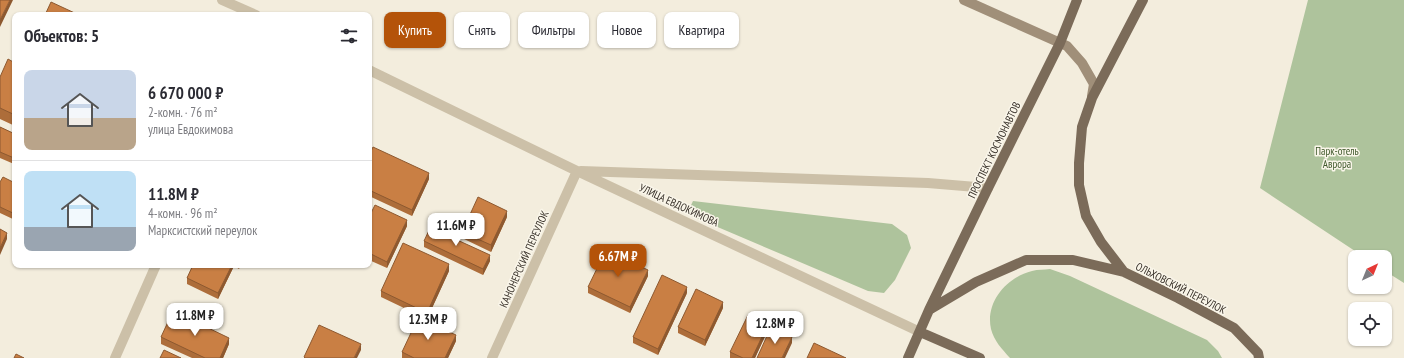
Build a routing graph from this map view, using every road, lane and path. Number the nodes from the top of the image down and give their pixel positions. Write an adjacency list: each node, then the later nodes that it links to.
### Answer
1 (222, 0): 5 (street)
2 (964, 0): 6 (main road)
3 (1077, 0): 6 (main road, ПРОСПЕКТ КОСМОНАВТОВ)
4 (1142, 0): 8 (main road, ОЛЬХОВСКИЙ ПЕРЕУЛОК)
5 (249, 12)
6 (1060, 43): 8 (main road); 10 (main road, ПРОСПЕКТ КОСМОНАВТОВ)
7 (372, 71): 9 (street, УЛИЦА ЕВДОКИМОВА)
8 (1092, 98): 12 (main road, ОЛЬХОВСКИЙ ПЕРЕУЛОК)
9 (577, 171): 10 (street); 14 (street, УЛИЦА ЕВДОКИМОВА); 16 (street, КАНОНЕРСКИЙ ПЕРЕУЛОК)
10 (988, 188): 13 (main road, ПРОСПЕКТ КОСМОНАВТОВ)
11 (155, 268): 15 (street)
12 (1124, 272): 13 (main road); 19 (main road, ОЛЬХОВСКИЙ ПЕРЕУЛОК)
13 (929, 310): 14 (main road, ПРОСПЕКТ КОСМОНАВТОВ)
14 (920, 332): 17 (main road, ПРОСПЕКТ КОСМОНАВТОВ); 18 (main road, УЛИЦА ЕВДОКИМОВА)
15 (115, 358)
16 (492, 358)
17 (908, 358)
18 (980, 358)
19 (1259, 358)

